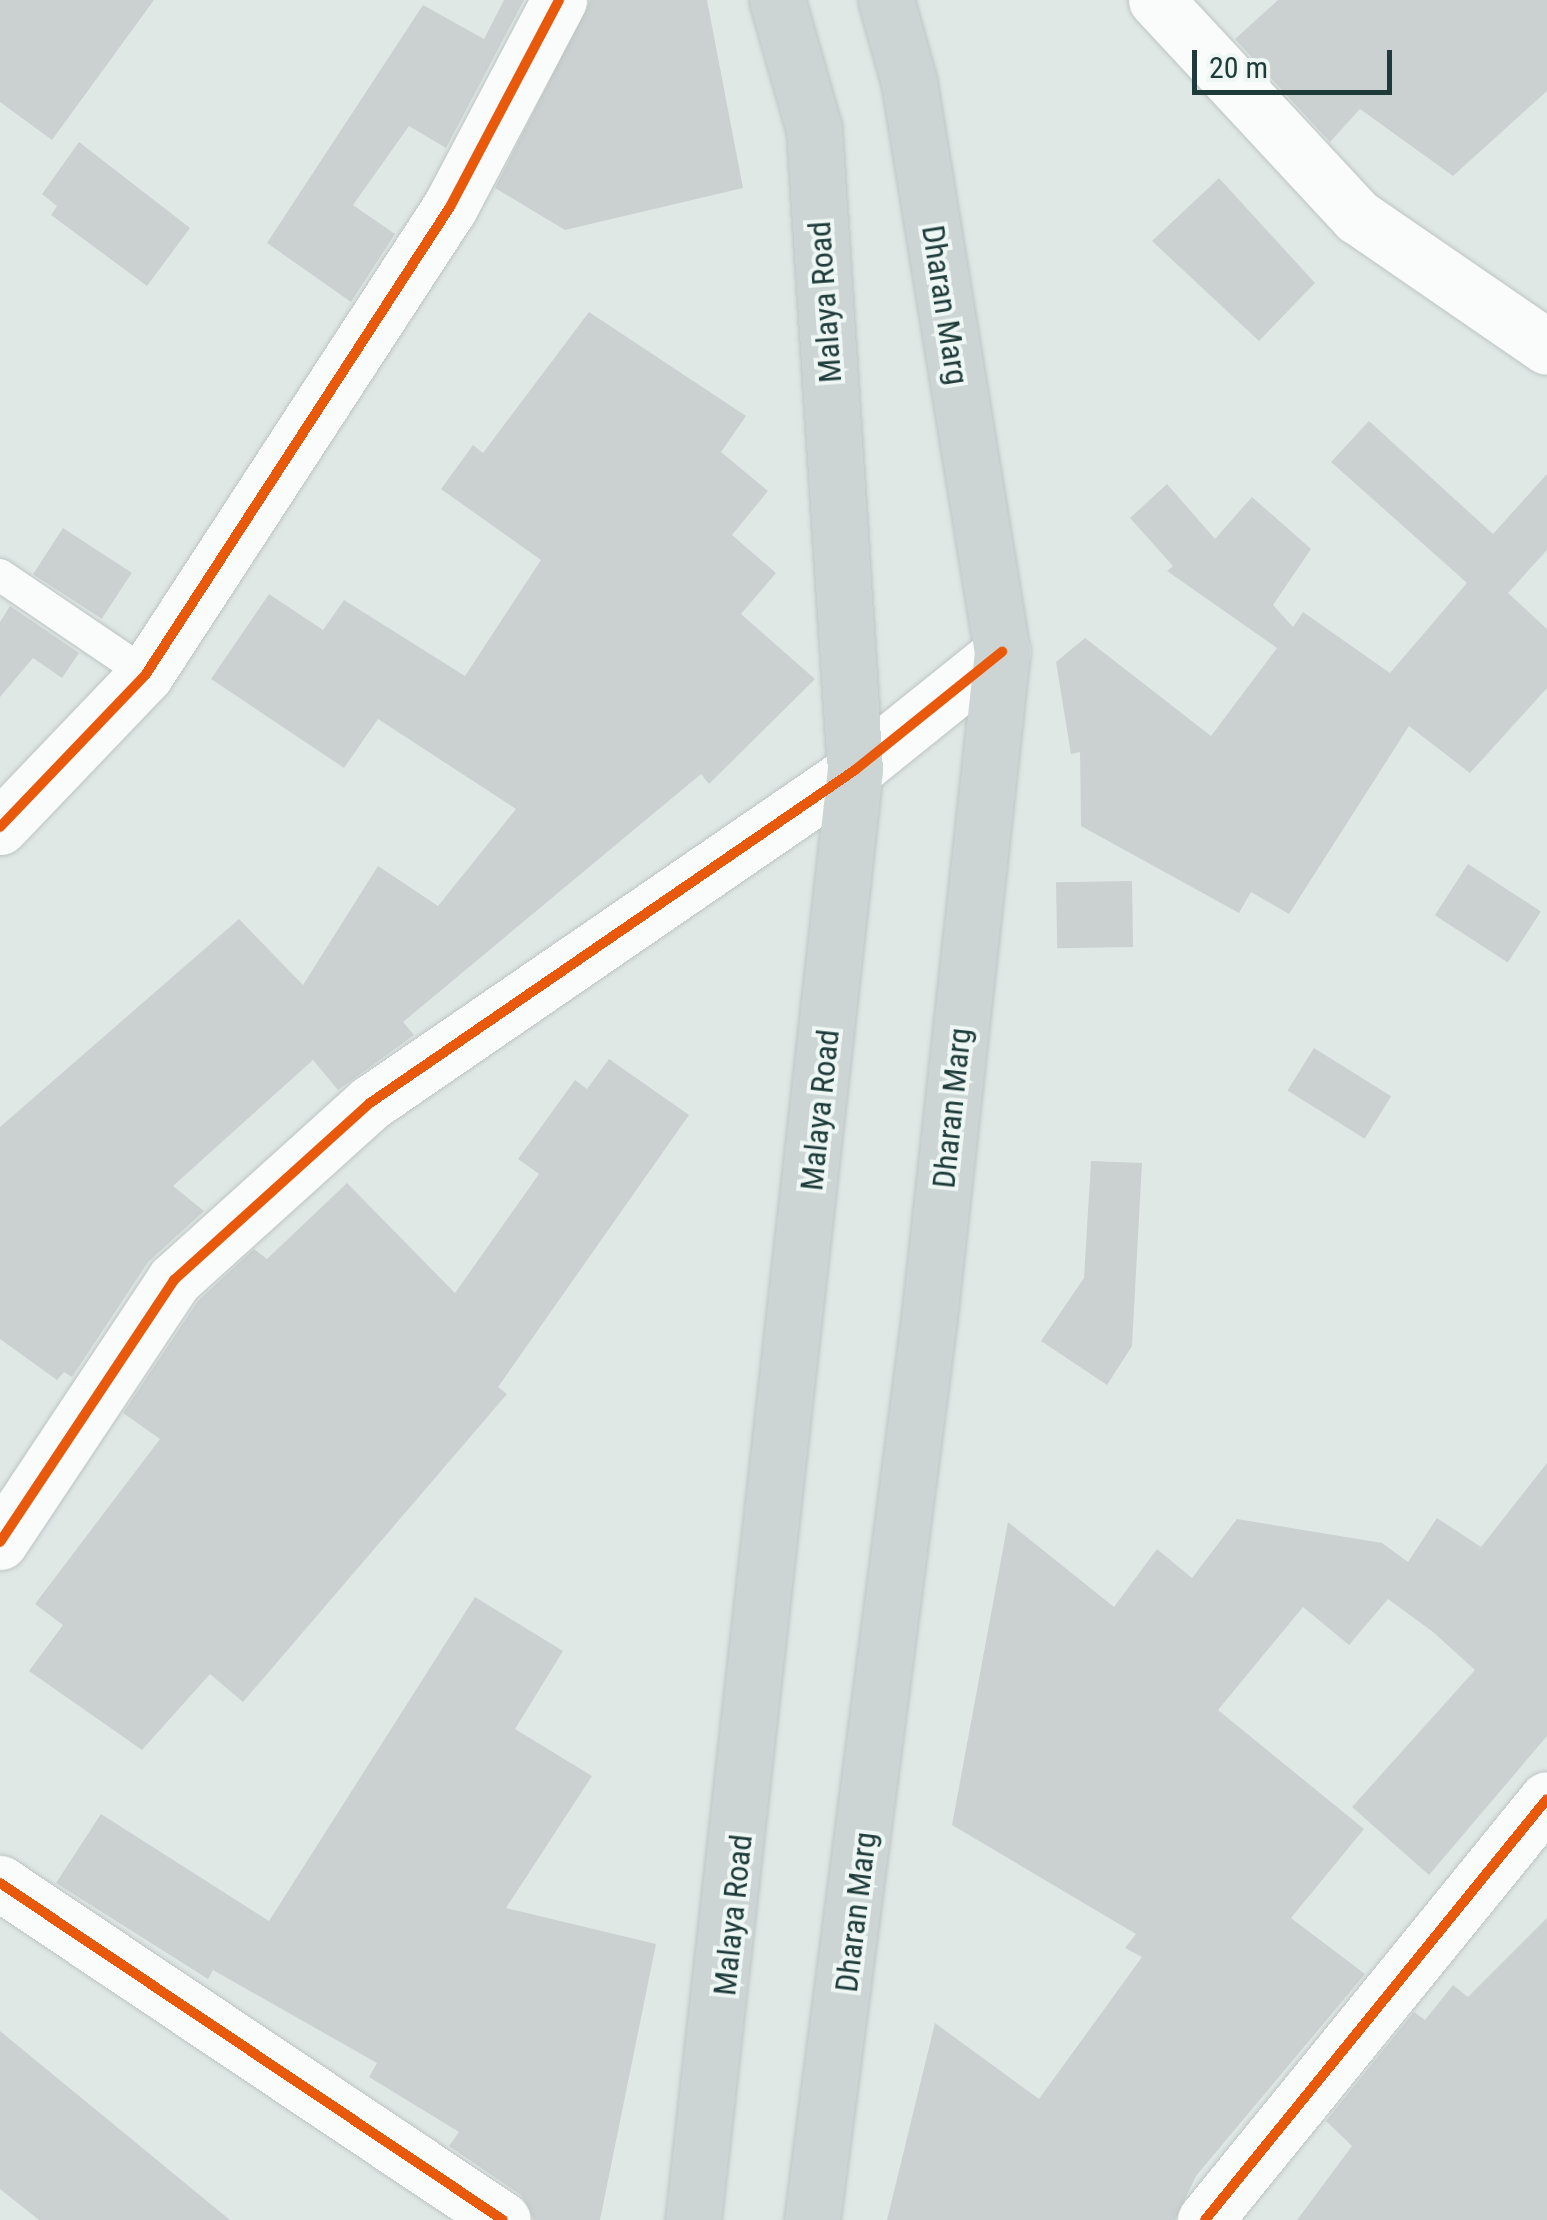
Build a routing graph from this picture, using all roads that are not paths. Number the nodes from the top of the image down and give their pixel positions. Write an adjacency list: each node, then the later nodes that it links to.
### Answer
1 (559, 0): 8 (street)
2 (777, 0): 9 (main road, Malaya Road)
3 (886, 0): 7 (main road, Dharan Marg)
4 (1156, 0): 5 (street)
5 (1547, 347)
6 (0, 575): 8 (lane)
7 (1002, 652): 9 (street); 16 (main road, Dharan Marg)
8 (146, 674): 10 (street)
9 (855, 770): 11 (street); 15 (main road, Malaya Road)
10 (0, 828)
11 (0, 1542)
12 (1547, 1800): 17 (street)
13 (0, 1883): 14 (street)
14 (503, 2220)
15 (693, 2220)
16 (812, 2220)
17 (1205, 2220)

